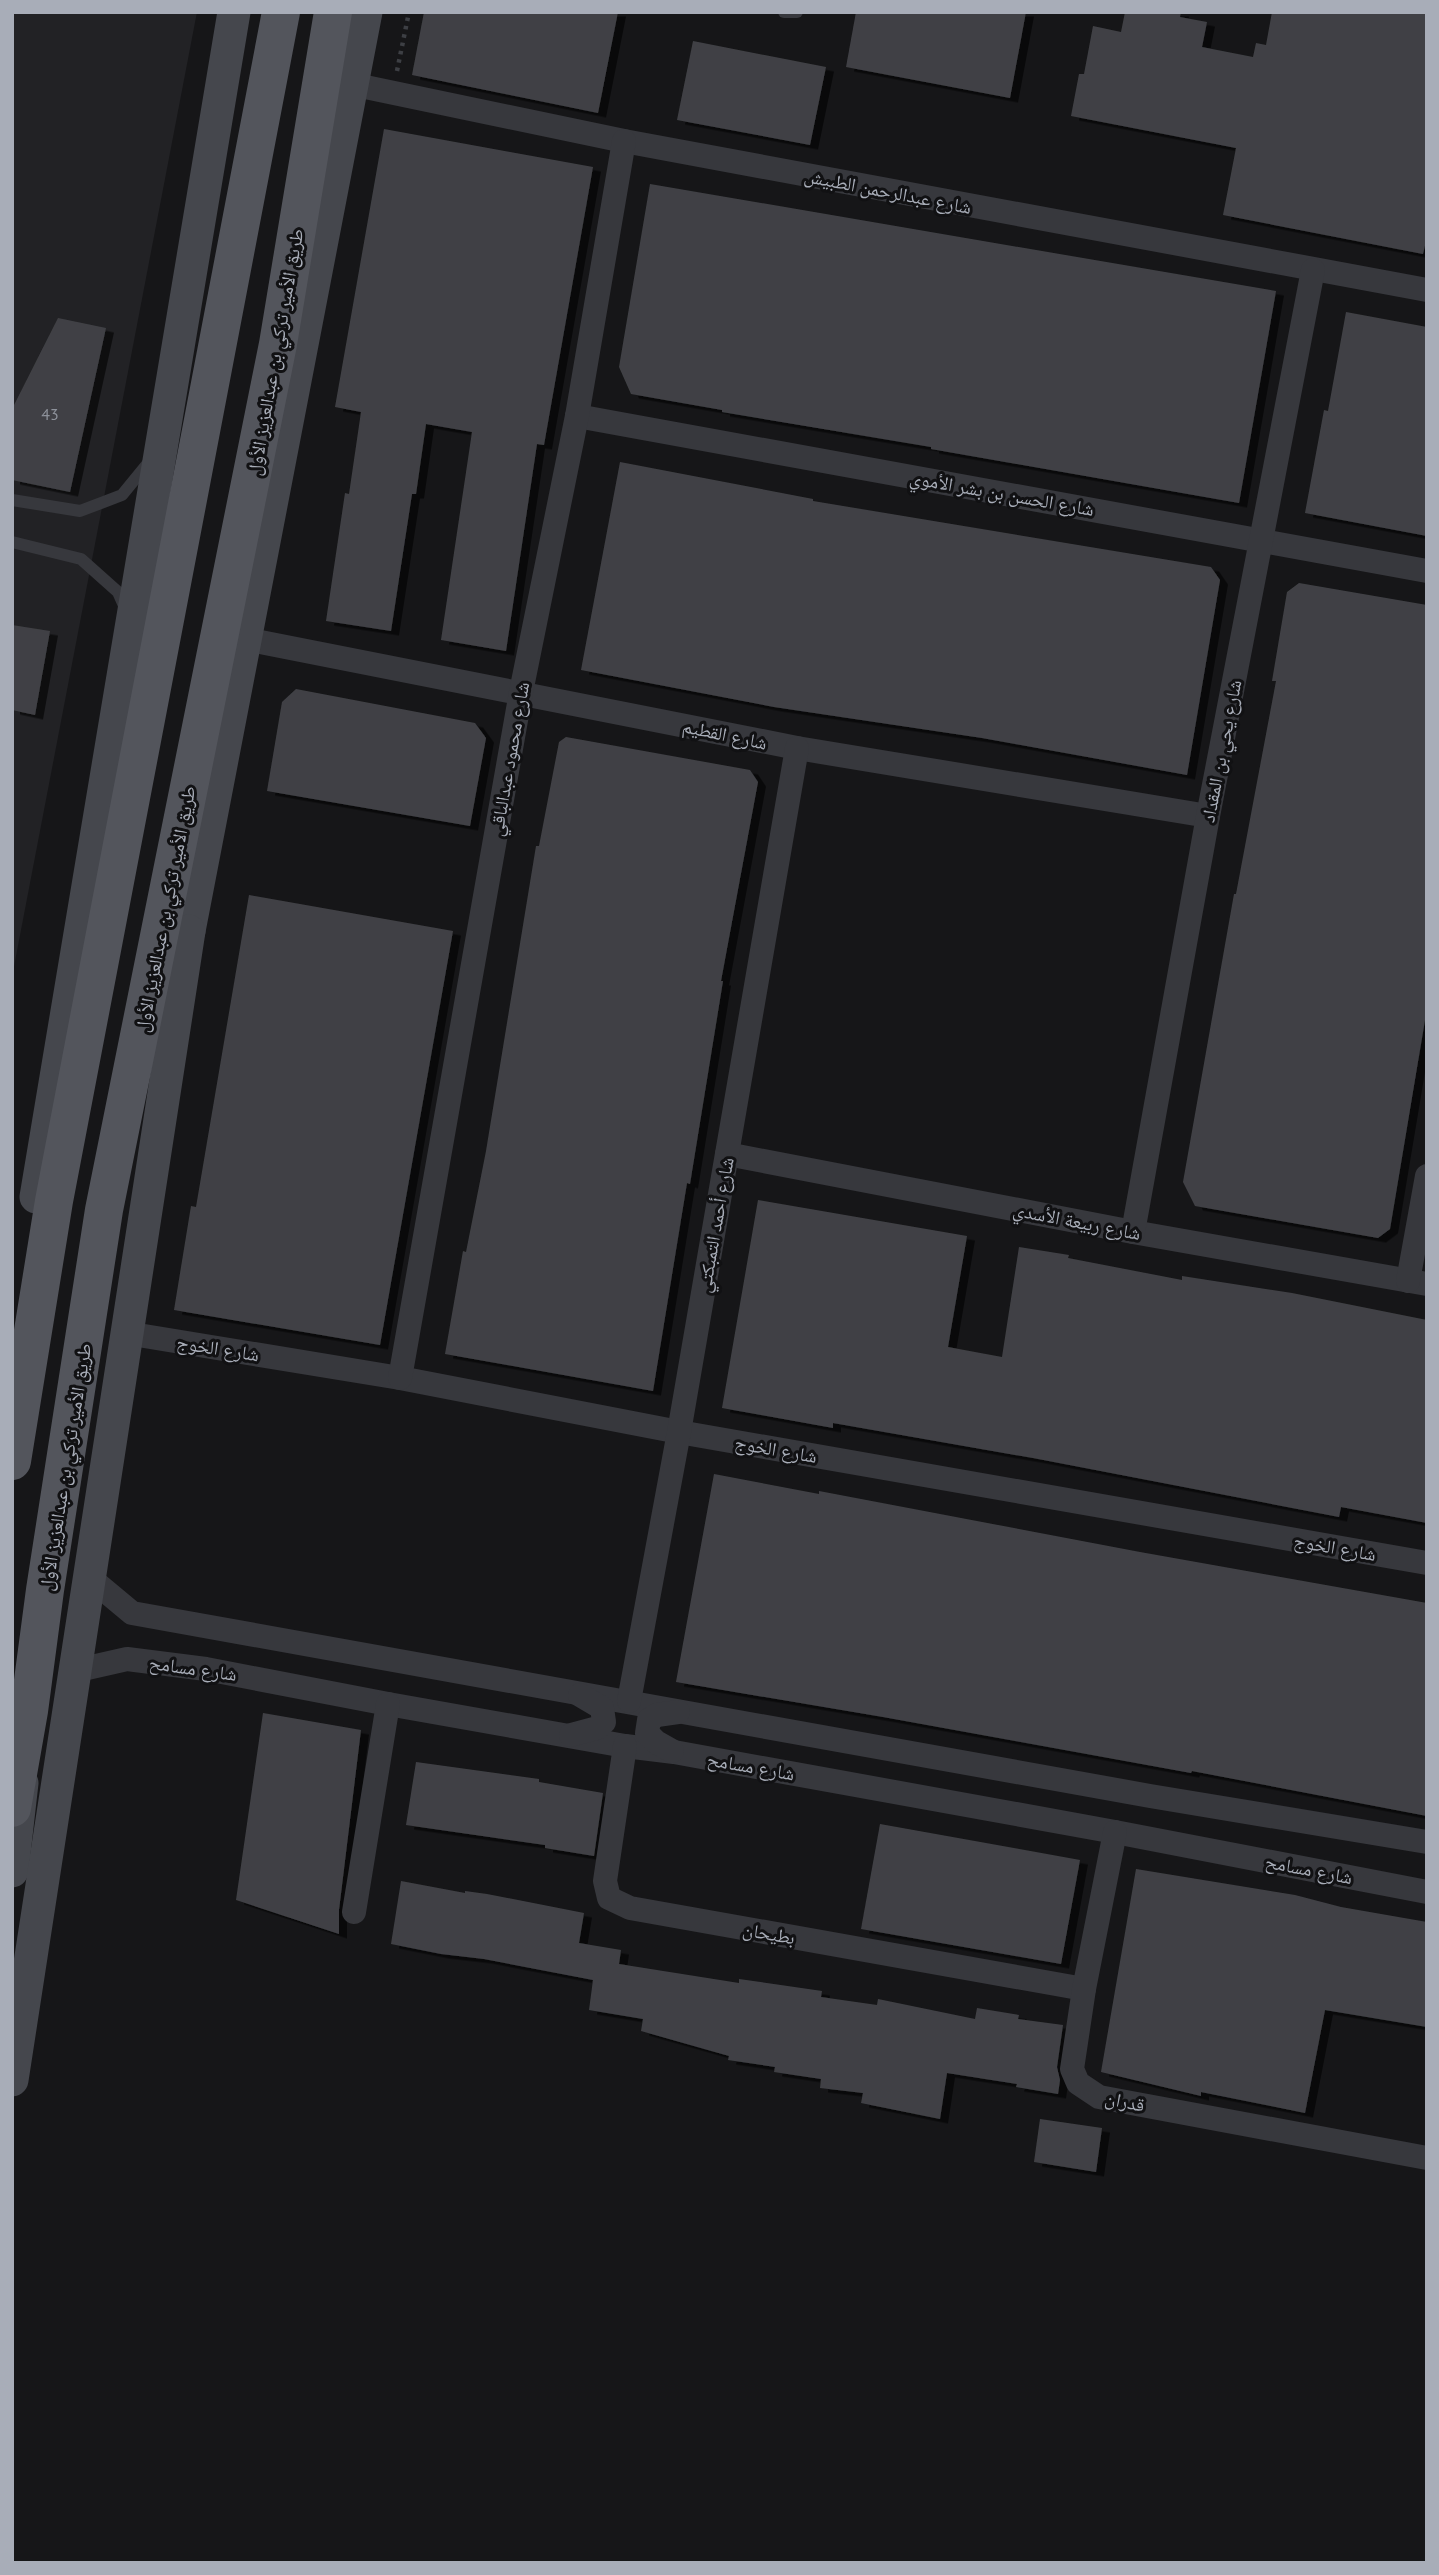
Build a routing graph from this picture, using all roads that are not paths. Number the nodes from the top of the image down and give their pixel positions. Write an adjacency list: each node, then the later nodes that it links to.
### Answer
1 (234, 12): 12 (main road)
2 (281, 12): 32 (main road)
3 (333, 12): 23 (main road, طريق الأمير تركي بن عبدالعزيز الأول)
4 (366, 12): 7 (main road)
5 (784, 12): 6 (lane)
6 (796, 12)
7 (351, 84): 8 (street, شارع عبدالرحمن الطبيش); 18 (main road)
8 (624, 141): 9 (street, شارع عبدالرحمن الطبيش); 11 (street, شارع محمود عبدالباقي)
9 (1313, 271): 10 (street, شارع عبدالرحمن الطبيش); 14 (street, شارع يحي بن المقداد)
10 (1427, 290)
11 (577, 416): 14 (street, شارع الحسن بن بشر الأموي); 19 (street, شارع محمود عبدالباقي)
12 (161, 448): 13 (lane); 17 (main road)
13 (12, 500)
14 (1262, 540): 16 (street, شارع الحسن بن بشر الأموي); 21 (street, شارع يحي بن المقداد)
15 (12, 542): 17 (lane)
16 (1427, 571)
17 (132, 624): 29 (main road)
18 (245, 639): 19 (street, شارع القطيم); 22 (main road)
19 (521, 692): 20 (street, شارع القطيم); 30 (street, شارع محمود عبدالباقي)
20 (797, 748): 21 (street, شارع القطيم); 24 (street, شارع أحمد التمبكتي)
21 (1208, 816): 26 (street, شارع يحي بن المقداد)
22 (189, 931): 23 (main road); 28 (main road)
23 (149, 986): 41 (main road, طريق الأمير تركي بن عبدالعزيز الأول)
24 (727, 1154): 26 (street, شارع ربيعة الأسدي); 31 (street, شارع أحمد التمبكتي)
25 (1427, 1176): 27 (street)
26 (1133, 1232): 27 (street, شارع ربيعة الأسدي)
27 (1417, 1283)
28 (126, 1333): 30 (street, شارع الخوج); 34 (main road)
29 (12, 1341)
30 (400, 1378): 31 (street, شارع الخوج)
31 (680, 1432): 33 (street, شارع الخوج); 39 (street, شارع أحمد التمبكتي)
32 (12, 1461)
33 (1427, 1563)
34 (90, 1578): 35 (street); 36 (main road)
35 (240, 1633): 37 (street); 38 (street)
36 (74, 1671): 37 (street, شارع مسامح); 53 (main road)
37 (239, 1674): 40 (street, شارع مسامح)
38 (574, 1691): 39 (street); 43 (street)
39 (629, 1701): 42 (street)
40 (388, 1704): 43 (street, شارع مسامح); 51 (street)
41 (29, 1711): 46 (main road, طريق الأمير تركي بن عبدالعزيز الأول); 49 (main road)
42 (686, 1712): 45 (street); 48 (street)
43 (567, 1735): 44 (street, شارع مسامح)
44 (625, 1746): 45 (street, شارع مسامح); 52 (street, بطيحان)
45 (674, 1752): 47 (street, شارع مسامح)
46 (12, 1808)
47 (1115, 1832): 50 (street, شارع مسامح); 52 (street, قدران)
48 (1427, 1842)
49 (12, 1871)
50 (1427, 1892)
51 (354, 1912)
52 (1084, 1989): 54 (street, قدران)
53 (12, 2080)
54 (1427, 2158)

